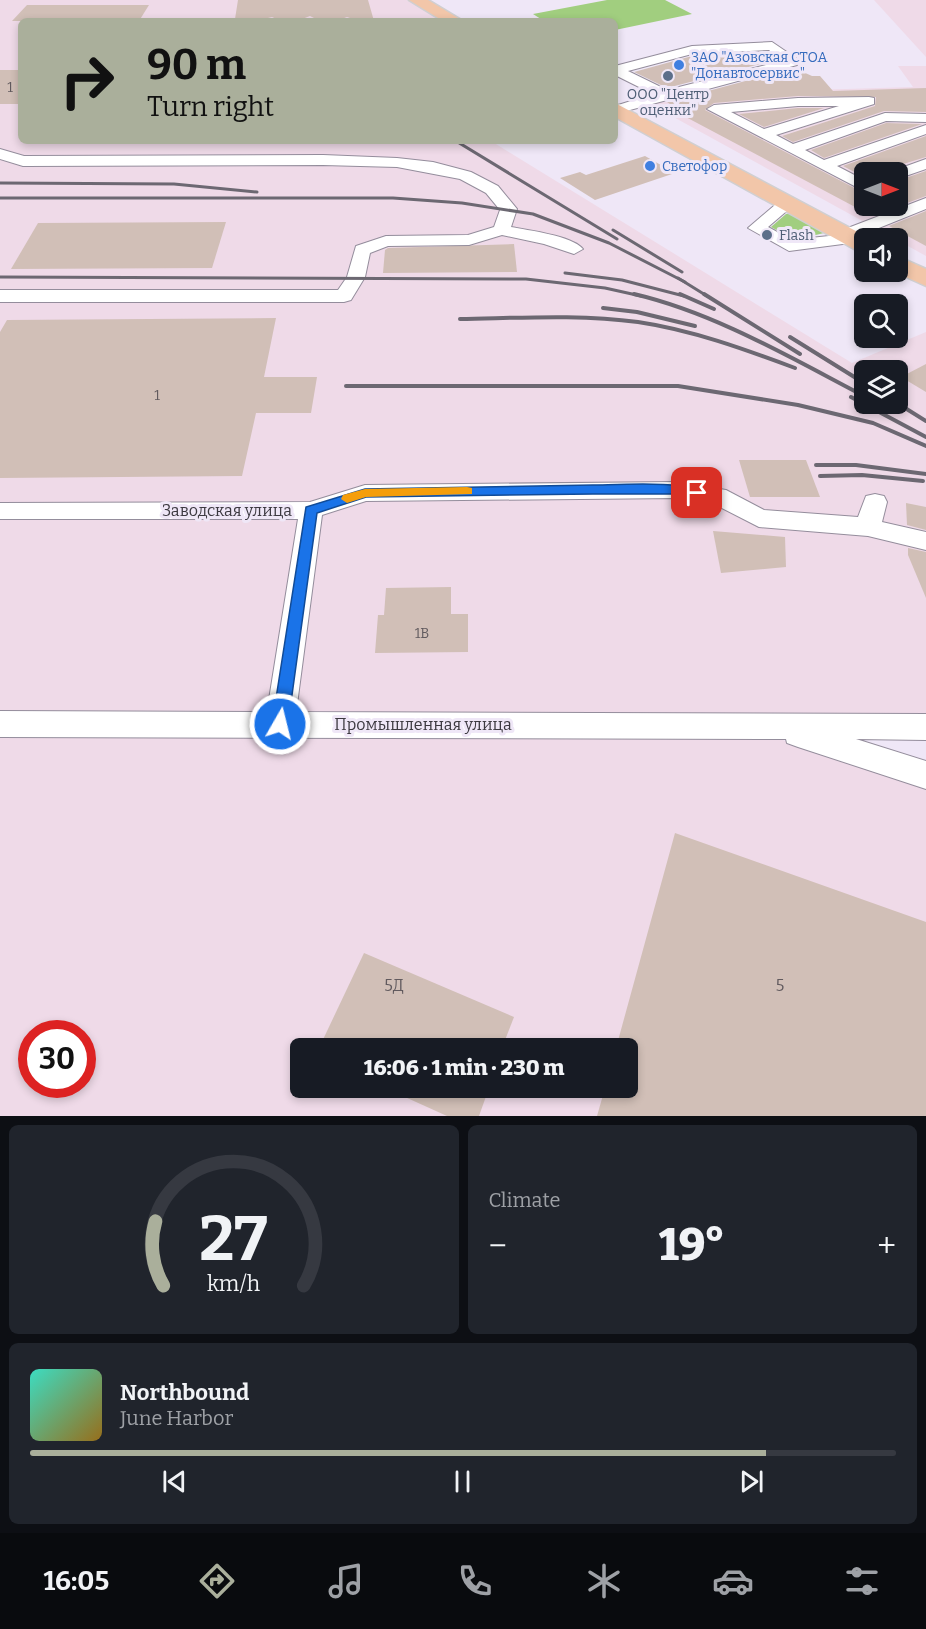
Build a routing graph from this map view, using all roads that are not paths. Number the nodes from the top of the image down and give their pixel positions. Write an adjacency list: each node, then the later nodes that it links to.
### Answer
1 (417, 0): 2 (main road)
2 (450, 18)
3 (618, 67): 4 (street); 4 (street)
4 (665, 95): 6 (street)
5 (798, 102): 9 (street); 9 (street); 11 (street)
6 (618, 108)
7 (618, 110): 19 (main road)
8 (926, 118): 13 (street)
9 (742, 123): 11 (street)
10 (926, 129): 16 (street)
11 (763, 134): 13 (street)
12 (21, 145): 14 (street)
13 (794, 149): 16 (street)
14 (0, 154): 23 (street)
15 (926, 164): 17 (street)
16 (824, 165): 18 (street)
17 (908, 170)
18 (854, 180)
19 (788, 203): 24 (main road); 24 (street)
20 (911, 205): 21 (street); 22 (street)
21 (926, 217)
22 (872, 228)
23 (501, 230): 25 (street); 28 (street)
24 (854, 239)
25 (574, 249)
26 (908, 269): 27 (main road)
27 (926, 279)
28 (0, 296)
29 (875, 502): 32 (street)
30 (311, 510): 31 (street, Заводская улица); 32 (street); 35 (street, Заводская улица)
31 (0, 511)
32 (868, 527): 33 (street)
33 (926, 541)
34 (0, 724): 35 (street, Промышленная улица)
35 (280, 724): 36 (street, Промышленная улица)
36 (774, 726): 37 (street, Промышленная улица); 38 (street, Промышленная улица)
37 (926, 727)
38 (926, 775)

